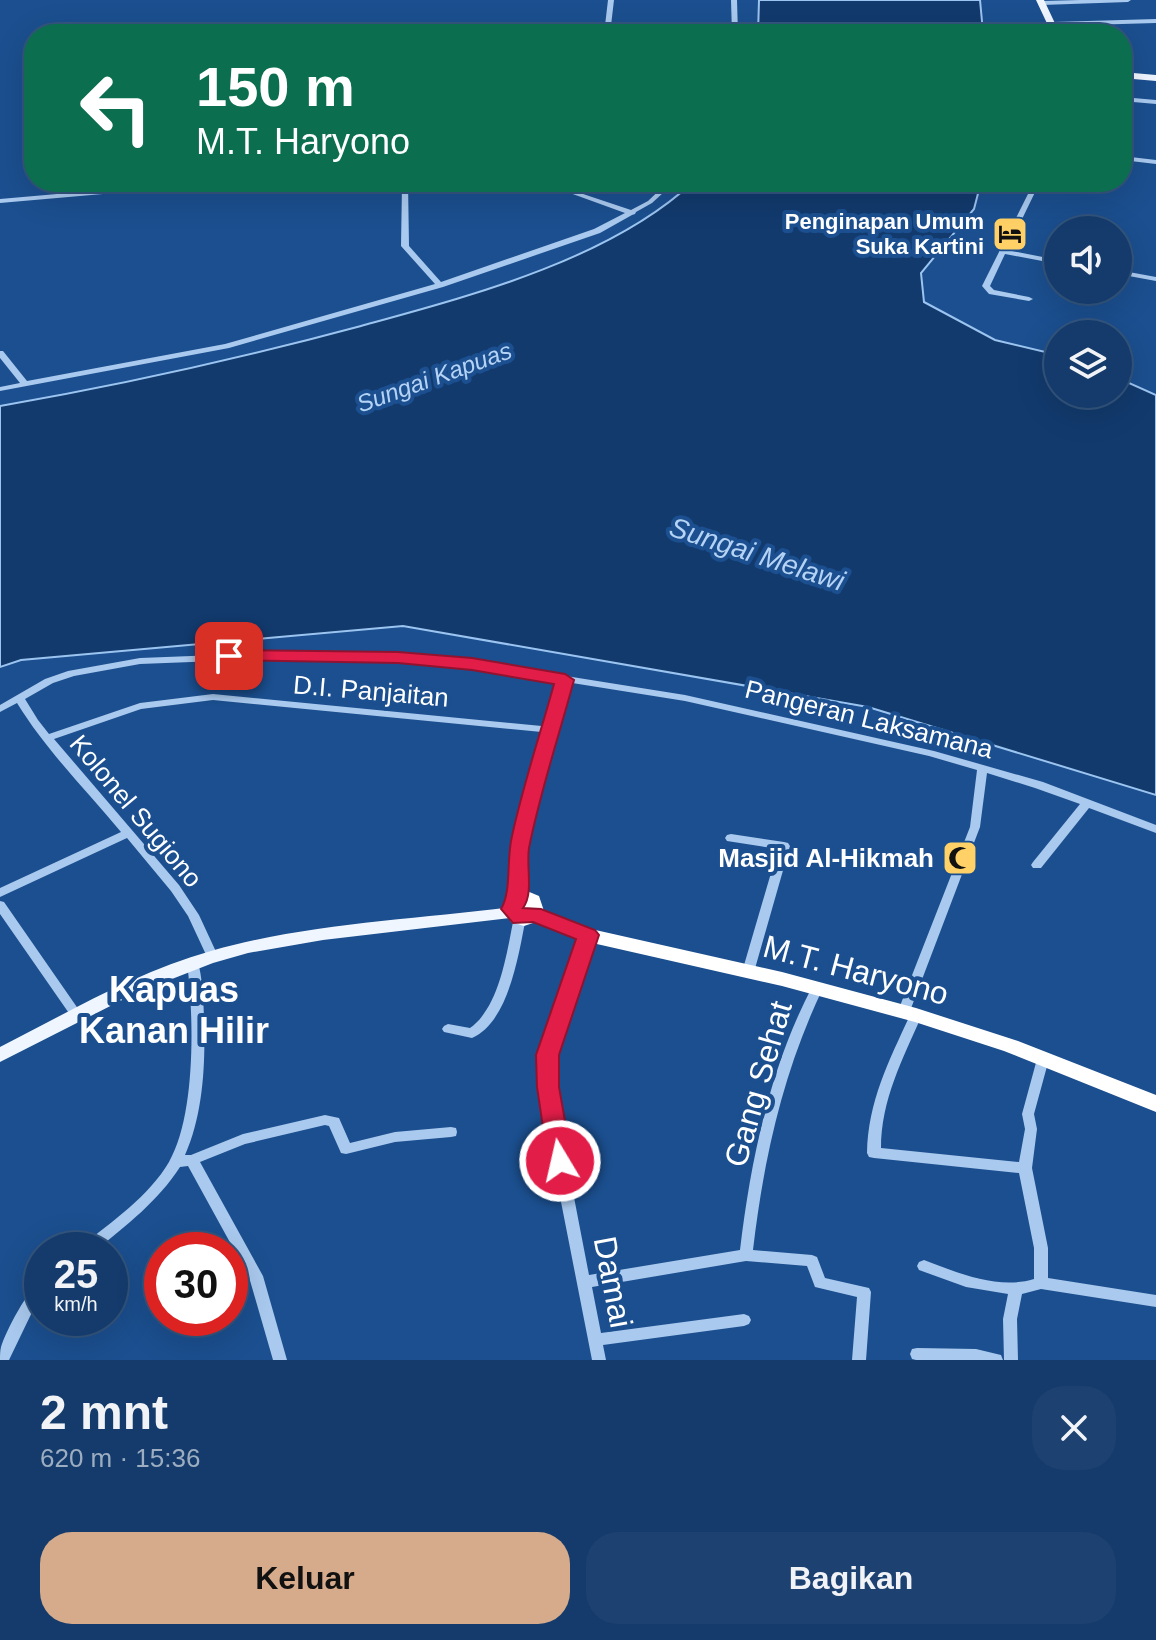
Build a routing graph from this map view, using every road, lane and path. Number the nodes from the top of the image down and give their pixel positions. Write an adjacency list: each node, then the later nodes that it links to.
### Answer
1 (611, 0): 6 (street)
2 (734, 0): 7 (street)
3 (1128, 0): 4 (street)
4 (1041, 2): 8 (main road)
5 (1156, 21): 8 (street)
6 (608, 24)
7 (735, 24)
8 (1053, 24)
9 (1132, 78): 10 (main road)
10 (1156, 79)
11 (1132, 100): 12 (street)
12 (1156, 102)
13 (1132, 159): 14 (street)
14 (1156, 162)
15 (103, 192): 20 (street)
16 (405, 192): 26 (street)
17 (572, 192): 21 (street)
18 (659, 192): 21 (street)
19 (1032, 192): 22 (street)
20 (0, 201)
21 (633, 213): 26 (street)
22 (1004, 252): 23 (street); 27 (street)
23 (1044, 259)
24 (1132, 275): 25 (street)
25 (1156, 279)
26 (440, 285): 29 (street)
27 (1029, 299)
28 (0, 353): 29 (street)
29 (25, 384): 30 (street)
30 (0, 389)
31 (565, 680): 32 (street, Pangeran Laksamana); 34 (highway); 36 (street, Pangeran Laksamana)
32 (19, 698): 33 (street, Pangeran Laksamana); 35 (street, Kolonel Sugiono)
33 (0, 709)
34 (552, 730): 35 (street, D.I. Panjaitan); 44 (highway)
35 (47, 738): 39 (street, Kolonel Sugiono)
36 (982, 769): 37 (street, Pangeran Laksamana); 50 (street)
37 (1086, 804): 38 (street, Pangeran Laksamana); 41 (street)
38 (1156, 829)
39 (128, 833): 42 (street); 46 (street, Kolonel Sugiono)
40 (731, 838): 48 (street)
41 (1037, 865)
42 (0, 893)
43 (0, 905): 51 (street)
44 (521, 911): 45 (highway, M.T. Haryono); 46 (main road, M.T. Haryono); 52 (street)
45 (588, 935): 48 (highway, M.T. Haryono); 62 (street, Damai)
46 (212, 956): 47 (main road, M.T. Haryono)
47 (193, 963): 51 (main road, M.T. Haryono); 57 (street)
48 (748, 972): 49 (highway, M.T. Haryono)
49 (817, 988): 50 (highway, M.T. Haryono); 60 (street, Gang Sehat)
50 (910, 1013): 54 (highway, M.T. Haryono); 58 (street)
51 (77, 1016): 53 (main road, M.T. Haryono)
52 (448, 1029)
53 (0, 1055)
54 (1043, 1059): 55 (highway, M.T. Haryono); 58 (street)
55 (1156, 1104)
56 (451, 1132): 57 (street)
57 (184, 1161): 59 (street); 71 (street)
58 (1025, 1168): 63 (street)
59 (108, 1232)
60 (746, 1255): 62 (street); 73 (street)
61 (924, 1266): 64 (street)
62 (585, 1282): 68 (street, Damai)
63 (1041, 1283): 64 (street); 65 (street)
64 (1016, 1289): 75 (street)
65 (1156, 1301)
66 (24, 1314): 70 (street)
67 (744, 1320): 68 (street)
68 (595, 1340): 72 (street, Damai)
69 (917, 1354): 74 (street)
70 (2, 1360)
71 (280, 1360)
72 (599, 1360)
73 (859, 1360)
74 (996, 1360)
75 (1011, 1360)

